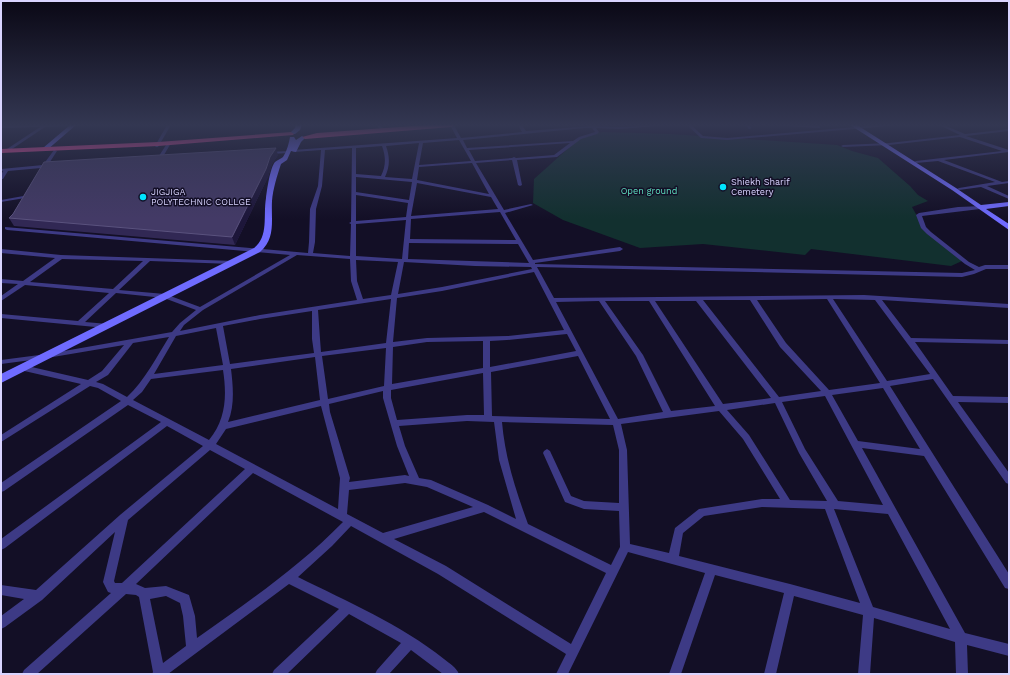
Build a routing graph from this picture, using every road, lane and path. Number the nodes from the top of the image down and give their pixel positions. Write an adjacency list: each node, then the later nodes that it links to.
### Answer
1 (52, 156): 22 (street)
2 (161, 156): 14 (street)
3 (290, 156): 56 (street)
4 (322, 156): 59 (street)
5 (354, 156): 26 (street)
6 (387, 156): 27 (street)
7 (419, 156): 21 (street)
8 (469, 156): 18 (street)
9 (545, 156): 13 (street)
10 (905, 156): 45 (street)
11 (907, 156): 19 (street)
12 (963, 156): 16 (street)
13 (514, 158): 18 (street); 32 (street)
14 (159, 159): 15 (street); 17 (street)
15 (167, 159)
16 (938, 159): 19 (street); 31 (street)
17 (152, 160)
18 (472, 161): 21 (street); 38 (street)
19 (916, 162): 34 (street)
20 (60, 166): 22 (street)
21 (418, 166): 29 (street)
22 (45, 167): 23 (street); 25 (street)
23 (7, 169): 24 (street); 28 (street)
24 (1, 170)
25 (41, 174)
26 (354, 175): 27 (street); 36 (street)
27 (384, 177): 29 (street)
28 (1, 178)
29 (415, 181): 38 (street); 42 (street)
30 (1009, 182): 31 (street)
31 (1001, 183): 33 (street)
32 (520, 185)
33 (982, 186): 34 (street); 39 (street)
34 (959, 189): 45 (street)
35 (32, 190): 37 (street)
36 (354, 193): 42 (street); 49 (street)
37 (29, 196): 40 (street); 41 (street)
38 (493, 196): 46 (street)
39 (1009, 198)
40 (1, 201)
41 (25, 202)
42 (411, 202): 47 (street)
43 (1009, 204): 45 (street)
44 (531, 205): 46 (street)
45 (983, 207): 50 (street); 51 (street); 67 (street)
46 (501, 211): 47 (street); 54 (street)
47 (409, 217): 49 (street); 53 (street)
48 (14, 221): 52 (street)
49 (352, 223): 61 (street)
50 (1009, 224)
51 (1009, 228)
52 (4, 229): 56 (street)
53 (408, 241): 54 (street); 62 (street)
54 (520, 242): 65 (street)
55 (620, 249): 65 (street)
56 (257, 250): 58 (street); 64 (street)
57 (1, 251): 60 (street)
58 (295, 254): 59 (street); 83 (street)
59 (310, 255): 61 (street)
60 (61, 257): 63 (street); 69 (street)
61 (352, 258): 62 (street); 81 (street)
62 (403, 260): 65 (street); 72 (street)
63 (147, 261): 64 (street); 70 (street)
64 (232, 262): 71 (street)
65 (533, 266): 67 (street); 72 (street); 79 (street)
66 (1009, 267): 67 (street)
67 (978, 269)
68 (1, 281): 69 (street)
69 (25, 283): 70 (street); 76 (street)
70 (115, 292): 71 (street); 86 (street)
71 (165, 296): 83 (street); 88 (street)
72 (394, 296): 81 (street); 95 (street)
73 (752, 298): 74 (street); 78 (street); 109 (street)
74 (829, 298): 75 (street); 107 (street)
75 (877, 298): 82 (street); 92 (street)
76 (1, 299)
77 (651, 299): 78 (street); 80 (street); 115 (street)
78 (698, 299): 112 (street)
79 (552, 300): 80 (street); 89 (street)
80 (601, 300): 116 (street)
81 (360, 302): 84 (street)
82 (1009, 306)
83 (201, 309): 90 (street)
84 (315, 309): 87 (street); 97 (street)
85 (1, 316): 86 (street)
86 (79, 324): 88 (street)
87 (219, 325): 90 (street); 100 (street)
88 (106, 326): 98 (street)
89 (569, 332): 91 (street); 96 (street)
90 (174, 334): 93 (street); 104 (street)
91 (486, 339): 95 (street); 102 (street)
92 (909, 340): 94 (street); 103 (street)
93 (130, 342): 98 (street); 106 (street)
94 (1009, 342)
95 (389, 345): 97 (street); 108 (street)
96 (580, 353): 102 (street); 120 (street)
97 (318, 354): 100 (street); 114 (street)
98 (46, 356): 99 (street); 101 (street)
99 (1, 362)
100 (226, 367): 104 (street); 122 (street)
101 (23, 368): 105 (street); 106 (street)
102 (486, 369): 108 (street); 117 (street)
103 (935, 376): 107 (street); 110 (street)
104 (149, 377): 111 (street)
105 (1, 379)
106 (90, 383): 111 (street); 123 (street)
107 (885, 384): 109 (street); 127 (street)
108 (386, 388): 114 (street); 121 (street)
109 (827, 393): 112 (street); 124 (street)
110 (952, 399): 113 (street); 129 (street)
111 (127, 400): 119 (street); 132 (street)
112 (777, 400): 115 (street); 134 (street)
113 (1009, 400)
114 (325, 403): 122 (street); 131 (street)
115 (720, 407): 116 (street); 133 (street)
116 (668, 414): 120 (street)
117 (488, 418): 118 (street); 121 (street)
118 (498, 418): 120 (street); 140 (street)
119 (167, 422): 125 (street); 142 (street)
120 (616, 422): 135 (street)
121 (394, 423): 130 (street)
122 (223, 426): 125 (street)
123 (1, 439)
124 (855, 444): 127 (street); 137 (street)
125 (210, 445): 128 (street); 138 (street)
126 (547, 453): 135 (street)
127 (927, 453): 148 (street)
128 (252, 468): 139 (street); 149 (street)
129 (1008, 477)
130 (416, 481): 131 (street); 136 (street)
131 (344, 487): 139 (street)
132 (1, 488)
133 (788, 504): 134 (street); 144 (street)
134 (831, 505): 137 (street); 155 (street)
135 (624, 507): 143 (street)
136 (485, 508): 140 (street); 141 (street)
137 (891, 510): 157 (street)
138 (123, 518): 149 (street); 153 (street)
139 (346, 518): 141 (street); 147 (street)
140 (524, 527): 146 (street)
141 (382, 538): 161 (street)
142 (1, 545)
143 (625, 547): 144 (street); 146 (street)
144 (673, 559): 145 (street)
145 (712, 569): 151 (street); 168 (street)
146 (613, 571): 161 (street)
147 (288, 578): 154 (street); 159 (street)
148 (1009, 584)
149 (125, 588): 152 (street); 162 (street)
150 (1, 590): 153 (street)
151 (790, 590): 155 (street); 169 (street)
152 (144, 594): 159 (street); 163 (street)
153 (38, 596): 156 (street)
154 (347, 609): 158 (street); 164 (street)
155 (869, 611): 157 (street); 170 (street)
156 (1, 623)
157 (962, 638): 160 (street); 171 (street)
158 (409, 643): 165 (street); 166 (street)
159 (192, 648): 163 (street)
160 (1009, 650)
161 (572, 651): 167 (street)
162 (28, 674)
163 (159, 674)
164 (278, 674)
165 (381, 674)
166 (453, 674)
167 (562, 674)
168 (675, 674)
169 (770, 674)
170 (864, 674)
171 (962, 674)

